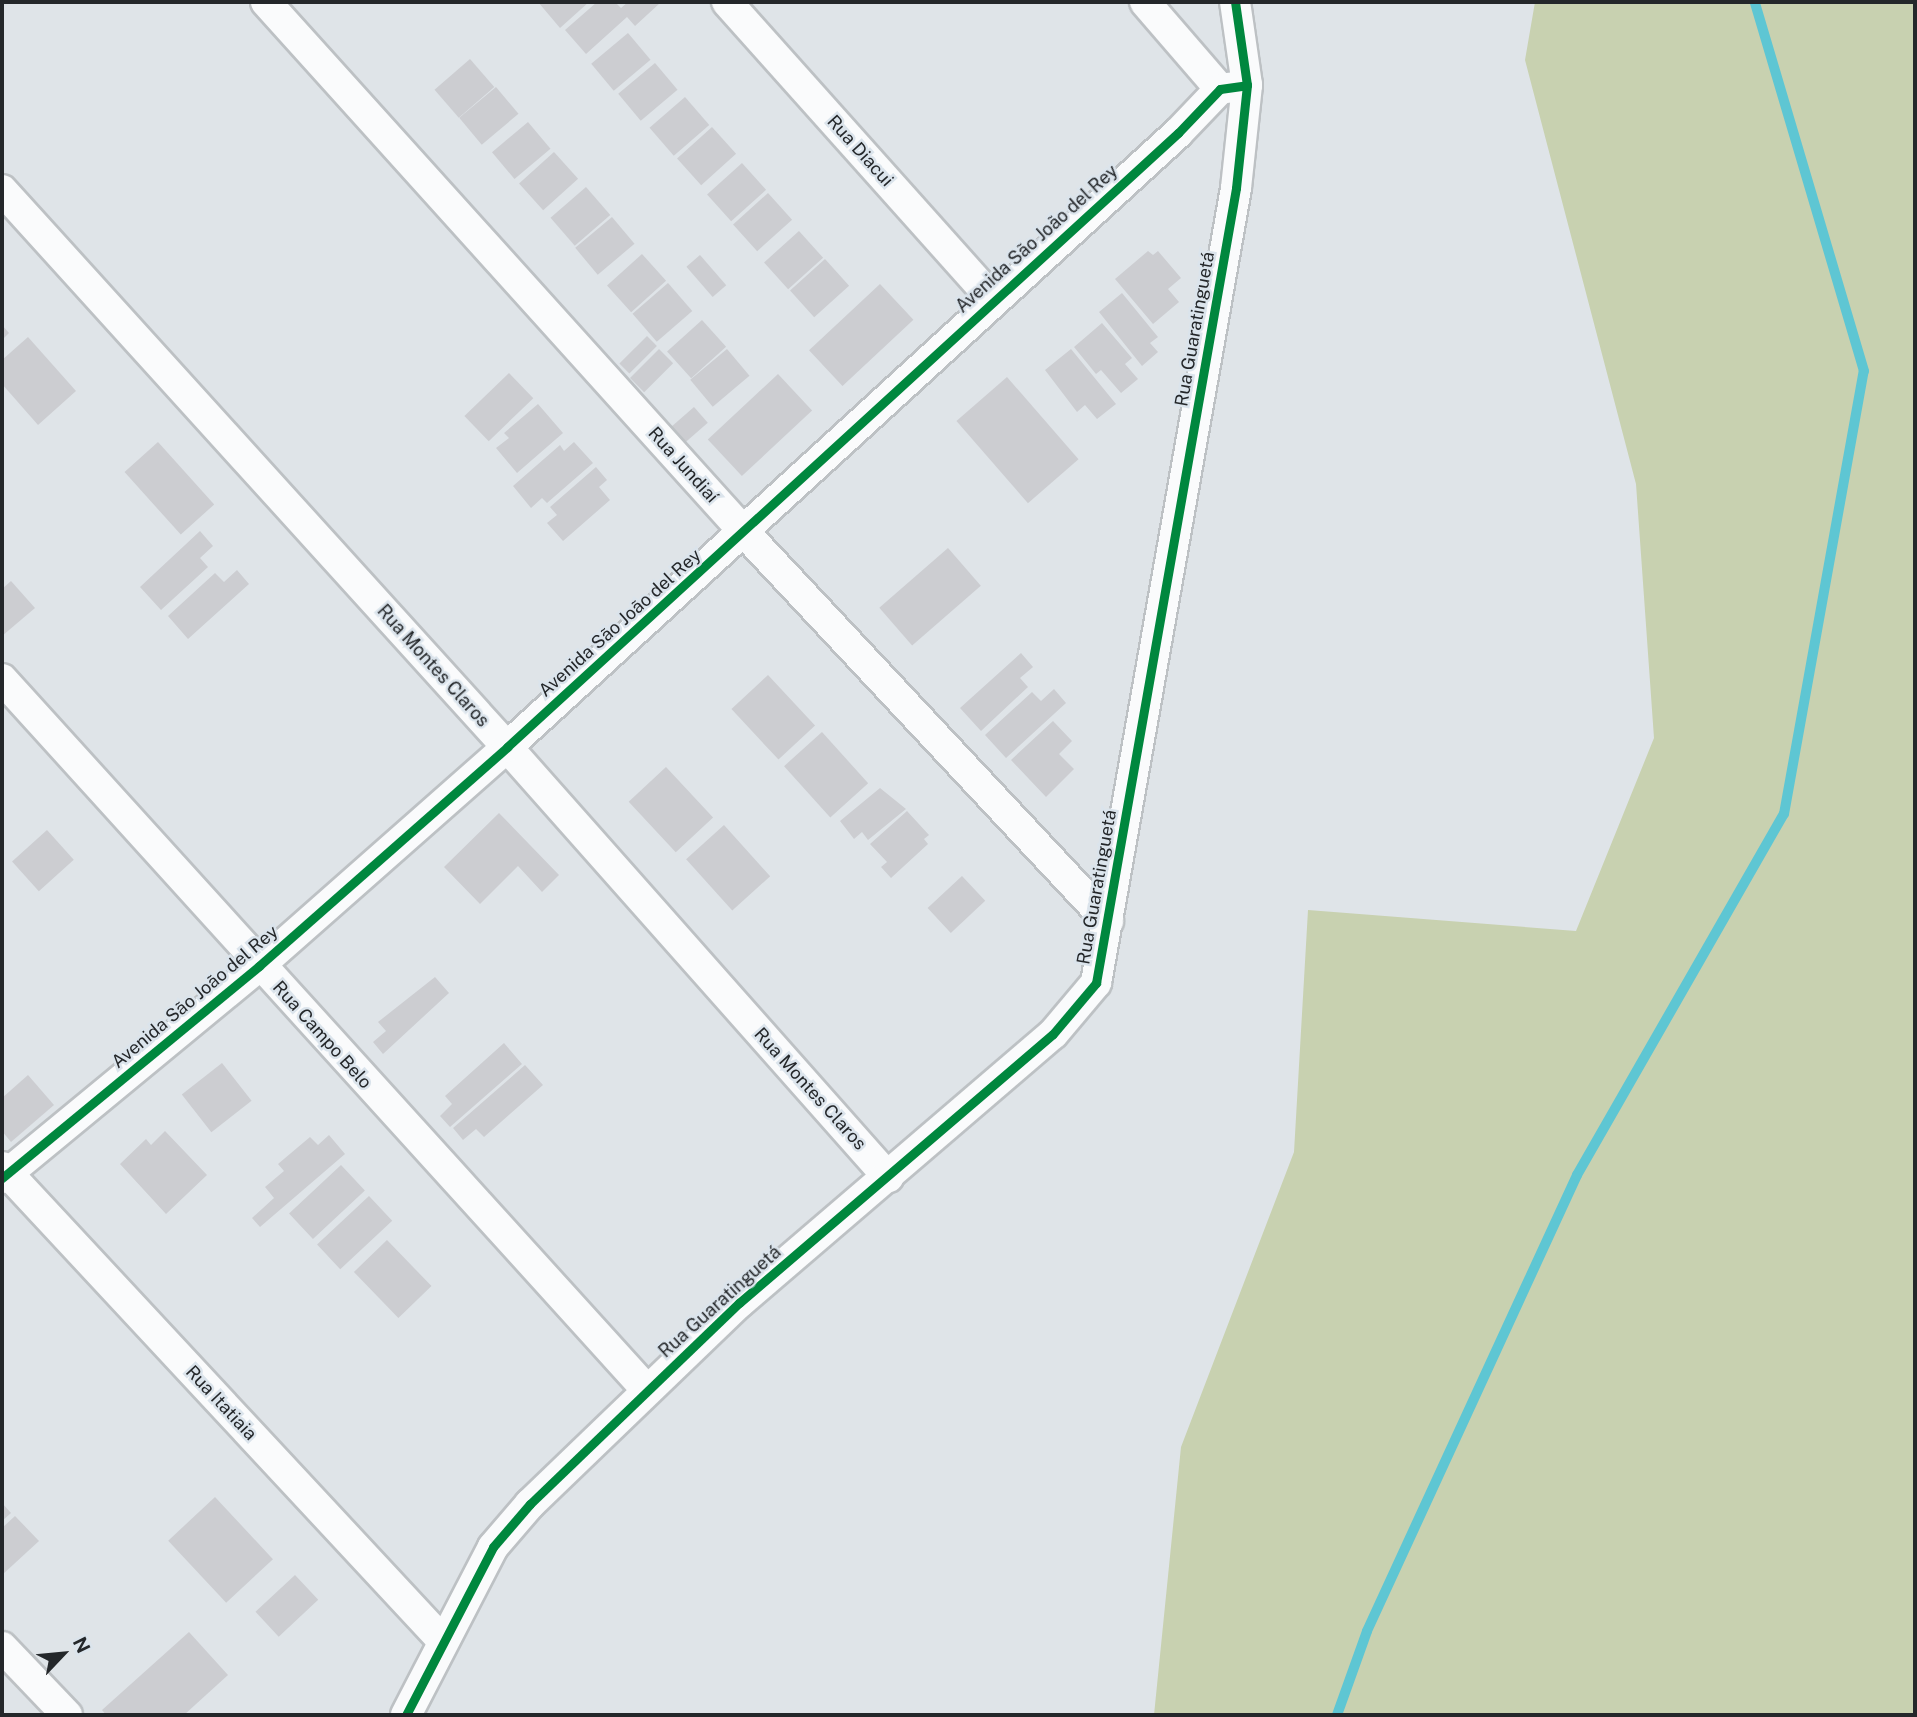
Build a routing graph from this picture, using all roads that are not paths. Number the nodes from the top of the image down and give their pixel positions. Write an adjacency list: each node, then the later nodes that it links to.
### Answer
1 (266, 2): 8 (street, Rua Jundiaí)
2 (727, 2): 7 (street, Rua Diacui)
3 (1145, 2): 5 (street)
4 (1235, 2): 5 (street, Rua Guaratinguetá)
5 (1234, 87): 7 (street, Avenida São João del Rey); 11 (street, Rua Guaratinguetá)
6 (2, 190): 10 (street, Rua Montes Claros)
7 (993, 300): 8 (street, Avenida São João del Rey)
8 (744, 532): 10 (street, Avenida São João del Rey); 11 (street, Rua Jundiaí)
9 (2, 679): 12 (street, Rua Campo Belo)
10 (507, 747): 12 (street, Avenida São João del Rey); 14 (street, Rua Montes Claros)
11 (1108, 921): 14 (street, Rua Guaratinguetá)
12 (259, 965): 13 (street, Avenida São João del Rey); 15 (street, Rua Campo Belo)
13 (4, 1173): 16 (street, Rua Itatiaia)
14 (888, 1177): 15 (street, Rua Guaratinguetá)
15 (646, 1389): 16 (street, Rua Guaratinguetá)
16 (441, 1639): 19 (street, Rua Guaratinguetá)
17 (2, 1647): 18 (street)
18 (67, 1715)
19 (405, 1715)

